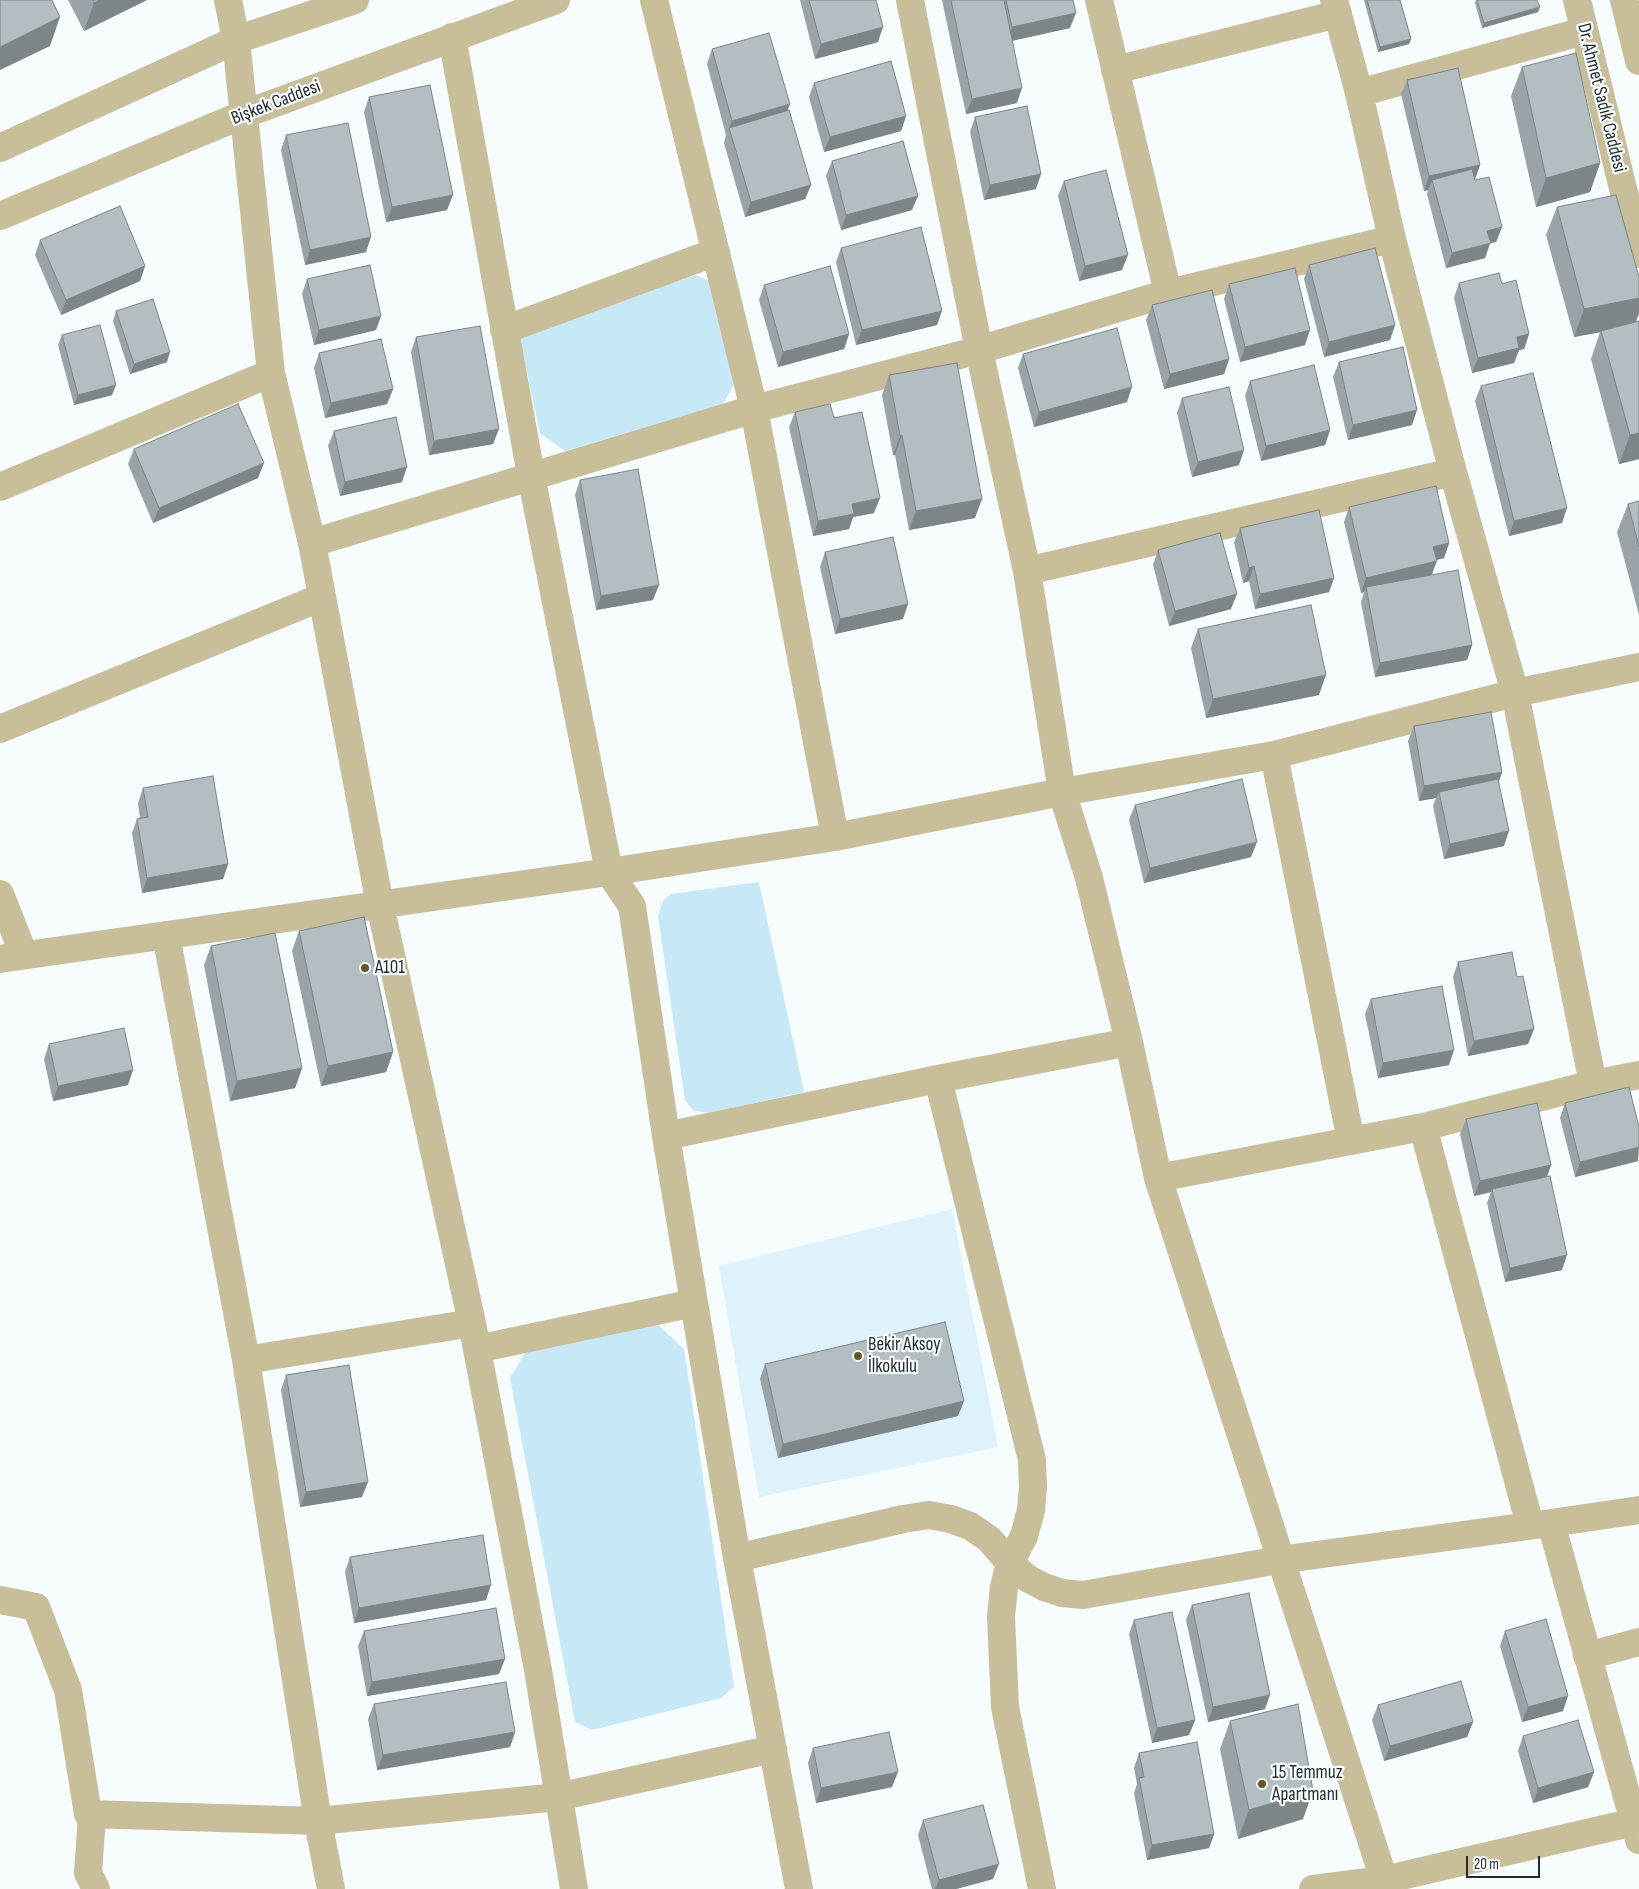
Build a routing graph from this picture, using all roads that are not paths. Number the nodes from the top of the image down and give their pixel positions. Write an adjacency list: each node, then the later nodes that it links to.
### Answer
1 (228, 0): 12 (street)
2 (355, 0): 12 (street)
3 (556, 0): 11 (street, Bişkek Caddesi)
4 (654, 0): 20 (street)
5 (910, 0): 24 (street)
6 (1099, 0): 14 (street)
7 (1577, 0): 10 (street, Dr. Ahmet Sadık Caddesi)
8 (1624, 0): 13 (street)
9 (1336, 7): 14 (street); 15 (street)
10 (1584, 31): 15 (street); 21 (street, Dr. Ahmet Sadık Caddesi)
11 (452, 37): 16 (street, Bişkek Caddesi); 23 (street)
12 (236, 40): 16 (street); 17 (street)
13 (1639, 60)
14 (1115, 70): 22 (street)
15 (1360, 92): 19 (street)
16 (242, 115): 18 (street, Bişkek Caddesi); 25 (street)
17 (0, 148)
18 (0, 216)
19 (1392, 240): 22 (street); 27 (street)
20 (716, 252): 23 (street); 26 (street)
21 (1639, 254)
22 (1168, 294): 24 (street)
23 (504, 330): 28 (street)
24 (979, 350): 26 (street); 31 (street)
25 (272, 372): 29 (street); 30 (street)
26 (754, 409): 28 (street); 38 (street)
27 (1453, 472): 31 (street); 34 (street)
28 (531, 475): 30 (street); 39 (street)
29 (0, 487)
30 (312, 543): 32 (street)
31 (1027, 571): 37 (street)
32 (322, 597): 35 (street); 41 (street)
33 (1639, 667): 34 (street)
34 (1514, 693): 36 (street); 47 (street)
35 (0, 729)
36 (1274, 755): 37 (street); 50 (street)
37 (1062, 792): 38 (street); 44 (street)
38 (835, 837): 39 (street)
39 (609, 872): 41 (street); 49 (street)
40 (0, 894): 43 (street)
41 (380, 905): 42 (street); 53 (street)
42 (166, 935): 43 (street); 54 (street)
43 (12, 957)
44 (1129, 1042): 46 (street); 51 (street)
45 (1639, 1075): 47 (street)
46 (938, 1079): 49 (street); 59 (street)
47 (1593, 1084): 48 (street)
48 (1423, 1127): 50 (street); 56 (street)
49 (666, 1136): 52 (street)
50 (1351, 1141): 51 (street)
51 (1158, 1178): 58 (street)
52 (694, 1303): 53 (street); 57 (street)
53 (474, 1336): 54 (street); 64 (street)
54 (246, 1360): 66 (street)
55 (1639, 1510): 56 (street)
56 (1540, 1524): 58 (street); 62 (street)
57 (737, 1558): 59 (street); 63 (street)
58 (1279, 1560): 59 (street); 68 (street)
59 (1010, 1563): 73 (street)
60 (0, 1600): 65 (street)
61 (1639, 1642): 62 (street)
62 (1587, 1656): 67 (street)
63 (773, 1749): 64 (street); 72 (street)
64 (558, 1797): 66 (street); 71 (street)
65 (88, 1814): 66 (street); 69 (street)
66 (318, 1821): 70 (street)
67 (1637, 1828): 68 (street)
68 (1385, 1885): 74 (street)
69 (96, 1889)
70 (330, 1889)
71 (574, 1889)
72 (799, 1889)
73 (1042, 1889)
74 (1313, 1889)

